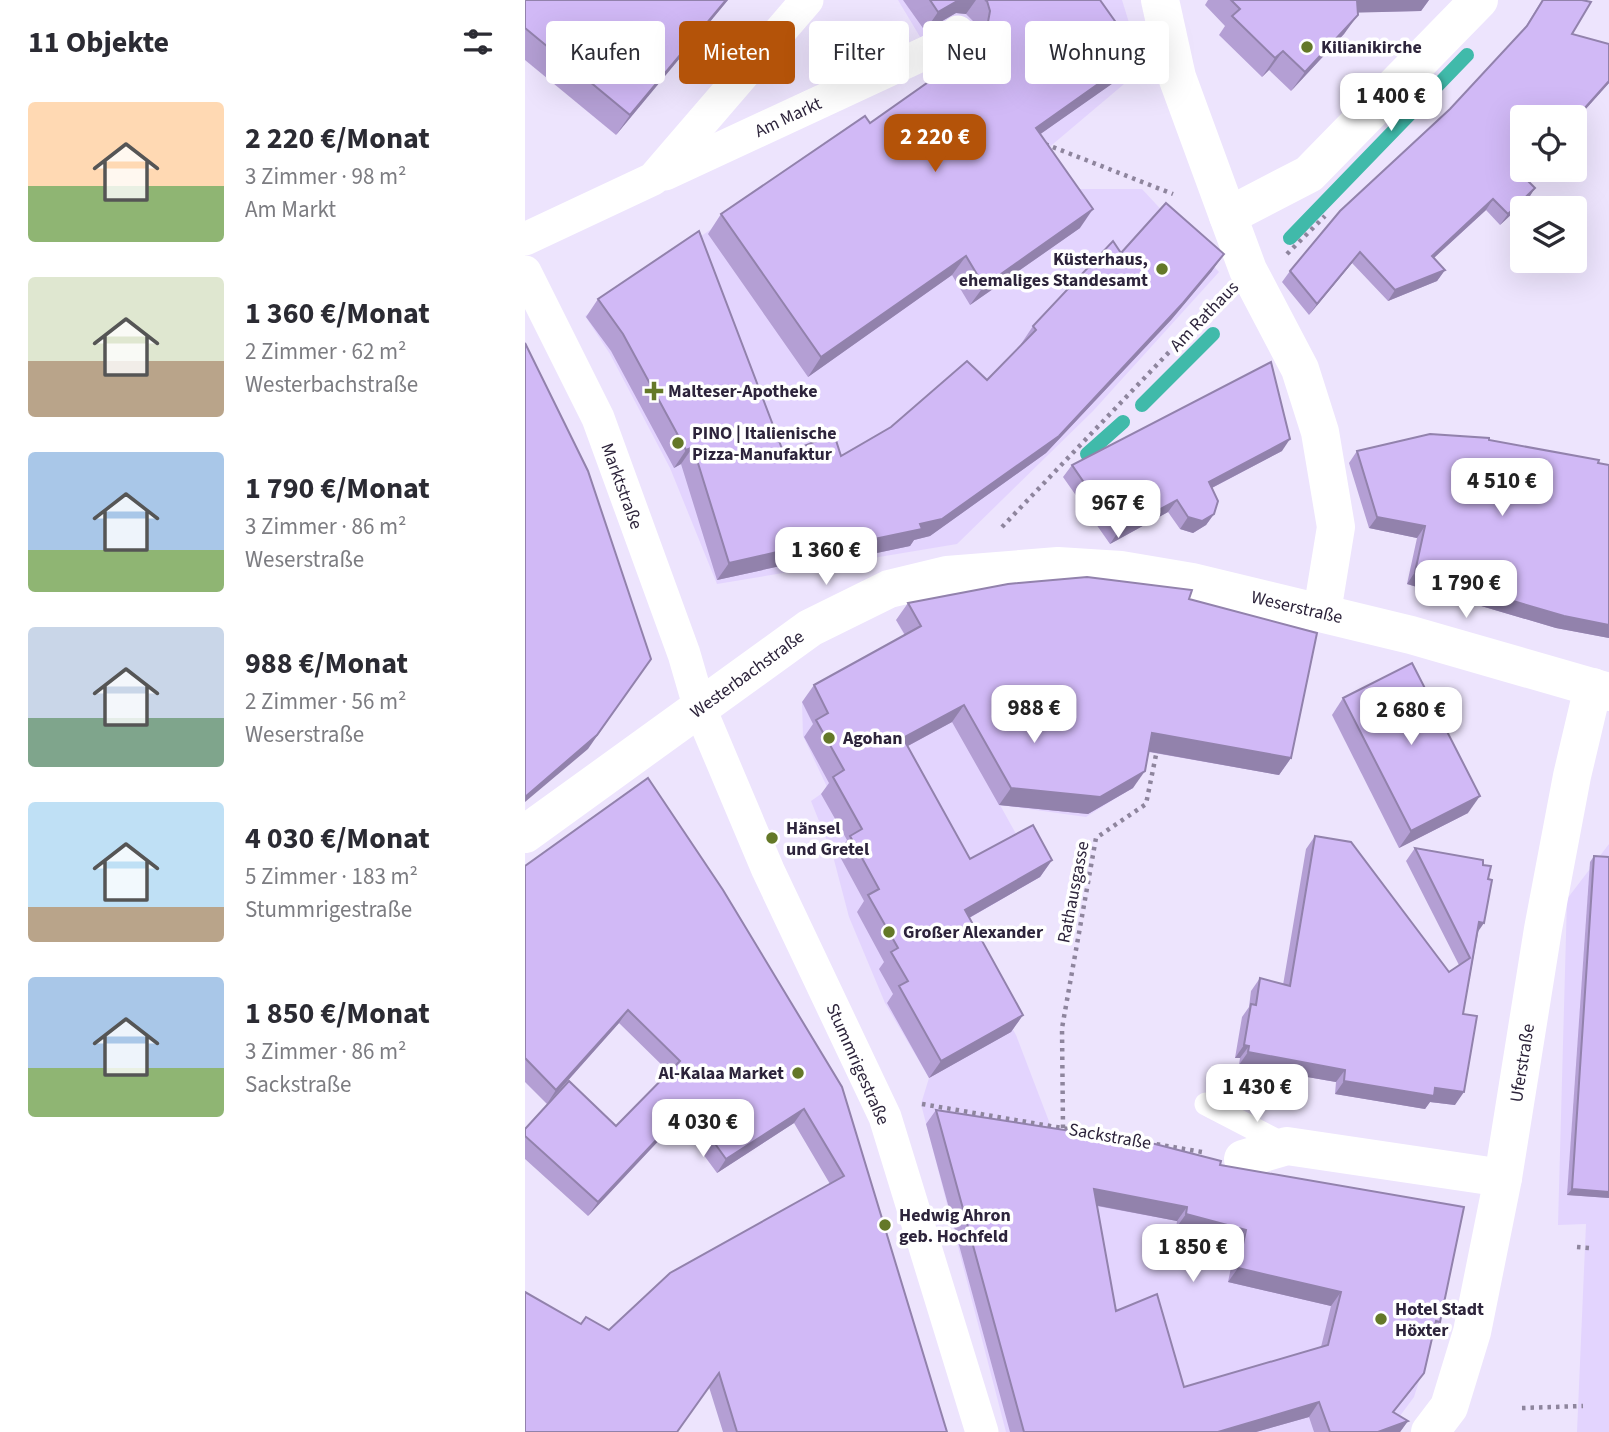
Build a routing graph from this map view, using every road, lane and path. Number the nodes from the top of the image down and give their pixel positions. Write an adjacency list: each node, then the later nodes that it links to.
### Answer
1 (807, 0): 6 (street, Am Markt)
2 (1160, 0): 7 (main road)
3 (1479, 0): 7 (main road)
4 (923, 54): 6 (street, Am Markt)
5 (1039, 142): 7 (path)
6 (653, 179): 8 (street, Am Markt)
7 (1228, 216): 9 (main road)
8 (525, 239)
9 (1248, 270): 11 (path, Am Rathaus); 12 (main road, Am Rathaus)
10 (525, 272): 14 (street, Marktstraße)
11 (994, 570): 12 (main road, Weserstraße); 14 (main road, Westerbachstraße)
12 (1322, 612): 13 (main road, Weserstraße)
13 (1601, 690): 22 (main road, Uferstraße)
14 (700, 709): 16 (main road, Westerbachstraße); 18 (street, Stummrigestraße)
15 (1159, 740): 19 (path, Rathausgasse)
16 (525, 834)
17 (1206, 1104): 20 (lane)
18 (884, 1117): 19 (path, Sackstraße); 27 (street, Stummrigestraße)
19 (1063, 1128): 21 (path, Sackstraße)
20 (1287, 1146): 21 (main road); 22 (main road)
21 (1243, 1159)
22 (1503, 1178): 28 (main road, Uferstraße)
23 (1577, 1247): 24 (path)
24 (1589, 1248)
25 (1583, 1406): 26 (path)
26 (1522, 1408)
27 (982, 1432)
28 (1430, 1432)

